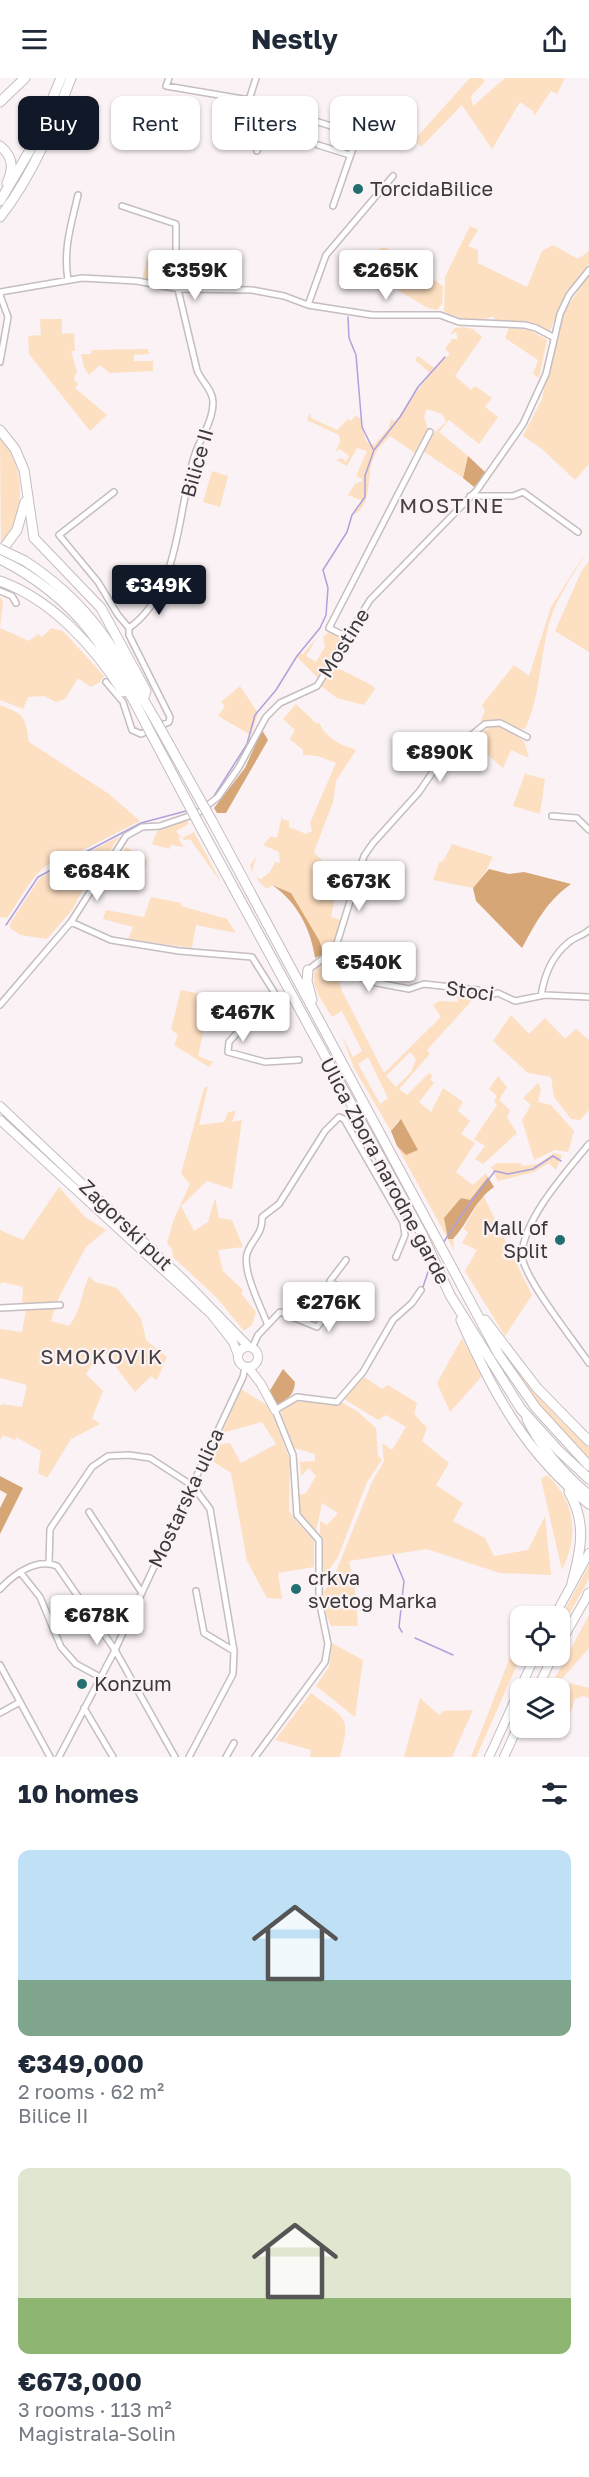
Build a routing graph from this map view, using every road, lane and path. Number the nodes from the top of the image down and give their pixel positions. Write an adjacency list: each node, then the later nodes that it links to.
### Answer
1 (25, 78): 8 (highway)
2 (61, 78): 15 (highway)
3 (71, 78): 18 (highway)
4 (169, 78): 6 (street)
5 (256, 78): 7 (street)
6 (225, 96)
7 (250, 96)
8 (0, 102)
9 (318, 145): 12 (street)
10 (0, 146): 15 (highway)
11 (352, 150): 12 (street)
12 (350, 155): 17 (street)
13 (393, 176): 23 (street)
14 (78, 195): 20 (street)
15 (0, 199)
16 (122, 206): 21 (street, Bilice II)
17 (333, 206)
18 (0, 217)
19 (589, 270): 24 (street, Mostine)
20 (68, 280): 21 (street); 22 (street)
21 (178, 289): 23 (street); 38 (street, Bilice II)
22 (0, 294): 25 (street)
23 (308, 305): 24 (street)
24 (553, 337): 30 (street, Mostine)
25 (0, 362)
26 (0, 430): 28 (highway)
27 (430, 432): 39 (street)
28 (26, 482): 32 (highway); 37 (highway)
29 (114, 492): 37 (street)
30 (470, 496): 31 (street); 39 (street, Mostine)
31 (578, 532)
32 (0, 551): 41 (highway, Ulica Zbora narodne garde, bridge)
33 (0, 559): 42 (highway, Ulica Zbora narodne garde)
34 (0, 580): 42 (highway)
35 (0, 591): 36 (street)
36 (16, 603)
37 (114, 618): 38 (street); 41 (highway)
38 (129, 628): 40 (street)
39 (347, 637): 46 (street, Mostine)
40 (105, 682)
41 (143, 700): 42 (highway, Ulica Zbora narodne garde)
42 (151, 723): 53 (highway, Ulica Zbora narodne garde, bridge); 58 (highway, Ulica Zbora narodne garde, bridge)
43 (527, 737): 48 (street)
44 (552, 816): 45 (street)
45 (589, 830)
46 (71, 921): 52 (street); 54 (street)
47 (588, 934): 50 (street)
48 (333, 956): 49 (street); 50 (street, Stoci)
49 (308, 969): 53 (highway)
50 (541, 996): 51 (street)
51 (589, 997)
52 (0, 1005)
53 (313, 1009): 58 (highway, Ulica Zbora narodne garde)
54 (299, 1060)
55 (0, 1106): 67 (main road, Zagorski put)
56 (0, 1120): 68 (main road, Zagorski put)
57 (589, 1144): 70 (street)
58 (426, 1232): 61 (highway, Ulica Zbora narodne garde); 63 (highway, Ulica Zbora narodne garde)
59 (396, 1257): 66 (street)
60 (346, 1260): 66 (street)
61 (458, 1282): 75 (highway); 76 (highway, Ulica Zbora narodne garde)
62 (421, 1290): 74 (street)
63 (450, 1295): 73 (highway, Ulica Zbora narodne garde); 78 (highway)
64 (60, 1305): 65 (street)
65 (0, 1308)
66 (267, 1323): 67 (street)
67 (251, 1347): 68 (main road); 69 (main road)
68 (238, 1355): 71 (main road)
69 (258, 1356): 71 (main road); 72 (main road)
70 (589, 1363)
71 (246, 1367): 72 (main road); 79 (street, Mostarska ulica)
72 (261, 1384): 74 (main road)
73 (522, 1409): 77 (highway, Ulica Zbora narodne garde); 80 (highway)
74 (275, 1410): 109 (street)
75 (589, 1441)
76 (589, 1466)
77 (589, 1479)
78 (563, 1482): 81 (highway); 86 (highway)
79 (193, 1486): 84 (street); 89 (street, Mostarska ulica); 94 (street)
80 (586, 1493)
81 (589, 1504)
82 (89, 1512): 89 (street)
83 (589, 1554): 86 (main road)
84 (49, 1563): 85 (street); 93 (street)
85 (20, 1572): 87 (street); 97 (street)
86 (572, 1583): 91 (main road)
87 (0, 1589)
88 (196, 1591): 94 (street)
89 (142, 1593): 93 (street, Mostarska ulica)
90 (589, 1593): 92 (main road)
91 (560, 1606)
92 (570, 1626)
93 (115, 1650): 97 (street, Mostarska ulica); 106 (street)
94 (234, 1651): 107 (street)
95 (0, 1665): 98 (street)
96 (530, 1666): 110 (main road)
97 (100, 1677): 99 (street, Mostarska ulica)
98 (20, 1702): 100 (street); 103 (street)
99 (84, 1708): 104 (street, Mostarska ulica); 105 (street)
100 (0, 1713)
101 (513, 1738): 111 (main road)
102 (234, 1743): 108 (street)
103 (50, 1757)
104 (59, 1757)
105 (112, 1757)
106 (175, 1757)
107 (189, 1757)
108 (226, 1757)
109 (255, 1757)
110 (489, 1757)
111 (504, 1757)

